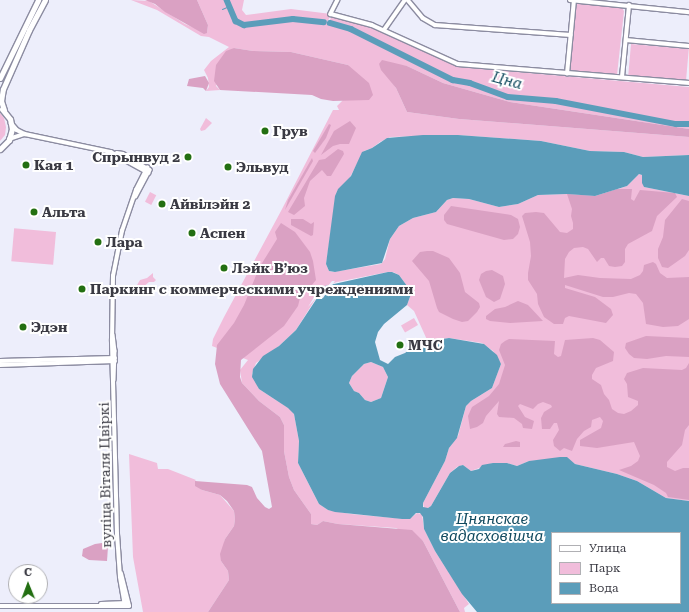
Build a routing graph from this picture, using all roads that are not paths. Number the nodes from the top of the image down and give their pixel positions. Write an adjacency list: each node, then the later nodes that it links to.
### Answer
1 (38, 0): 15 (main road)
2 (44, 0): 17 (main road)
3 (338, 0): 9 (street)
4 (407, 0): 9 (street); 10 (street)
5 (570, 0): 6 (street)
6 (574, 0): 7 (street); 10 (street)
7 (629, 5): 8 (street); 11 (street)
8 (689, 12)
9 (384, 30): 13 (street)
10 (571, 35): 13 (street)
11 (626, 40): 12 (street); 14 (street)
12 (689, 46)
13 (567, 74): 14 (street)
14 (622, 77): 16 (street)
15 (0, 78)
16 (689, 84)
17 (2, 109): 18 (main road)
18 (11, 122): 19 (street); 20 (main road)
19 (26, 134): 20 (street); 22 (street, вуліца Віталя Цвіркі)
20 (9, 140): 21 (main road)
21 (0, 148)
22 (114, 359): 23 (street); 24 (street); 25 (street, вуліца Віталя Цвіркі)
23 (0, 361)
24 (0, 365)
25 (0, 606)

